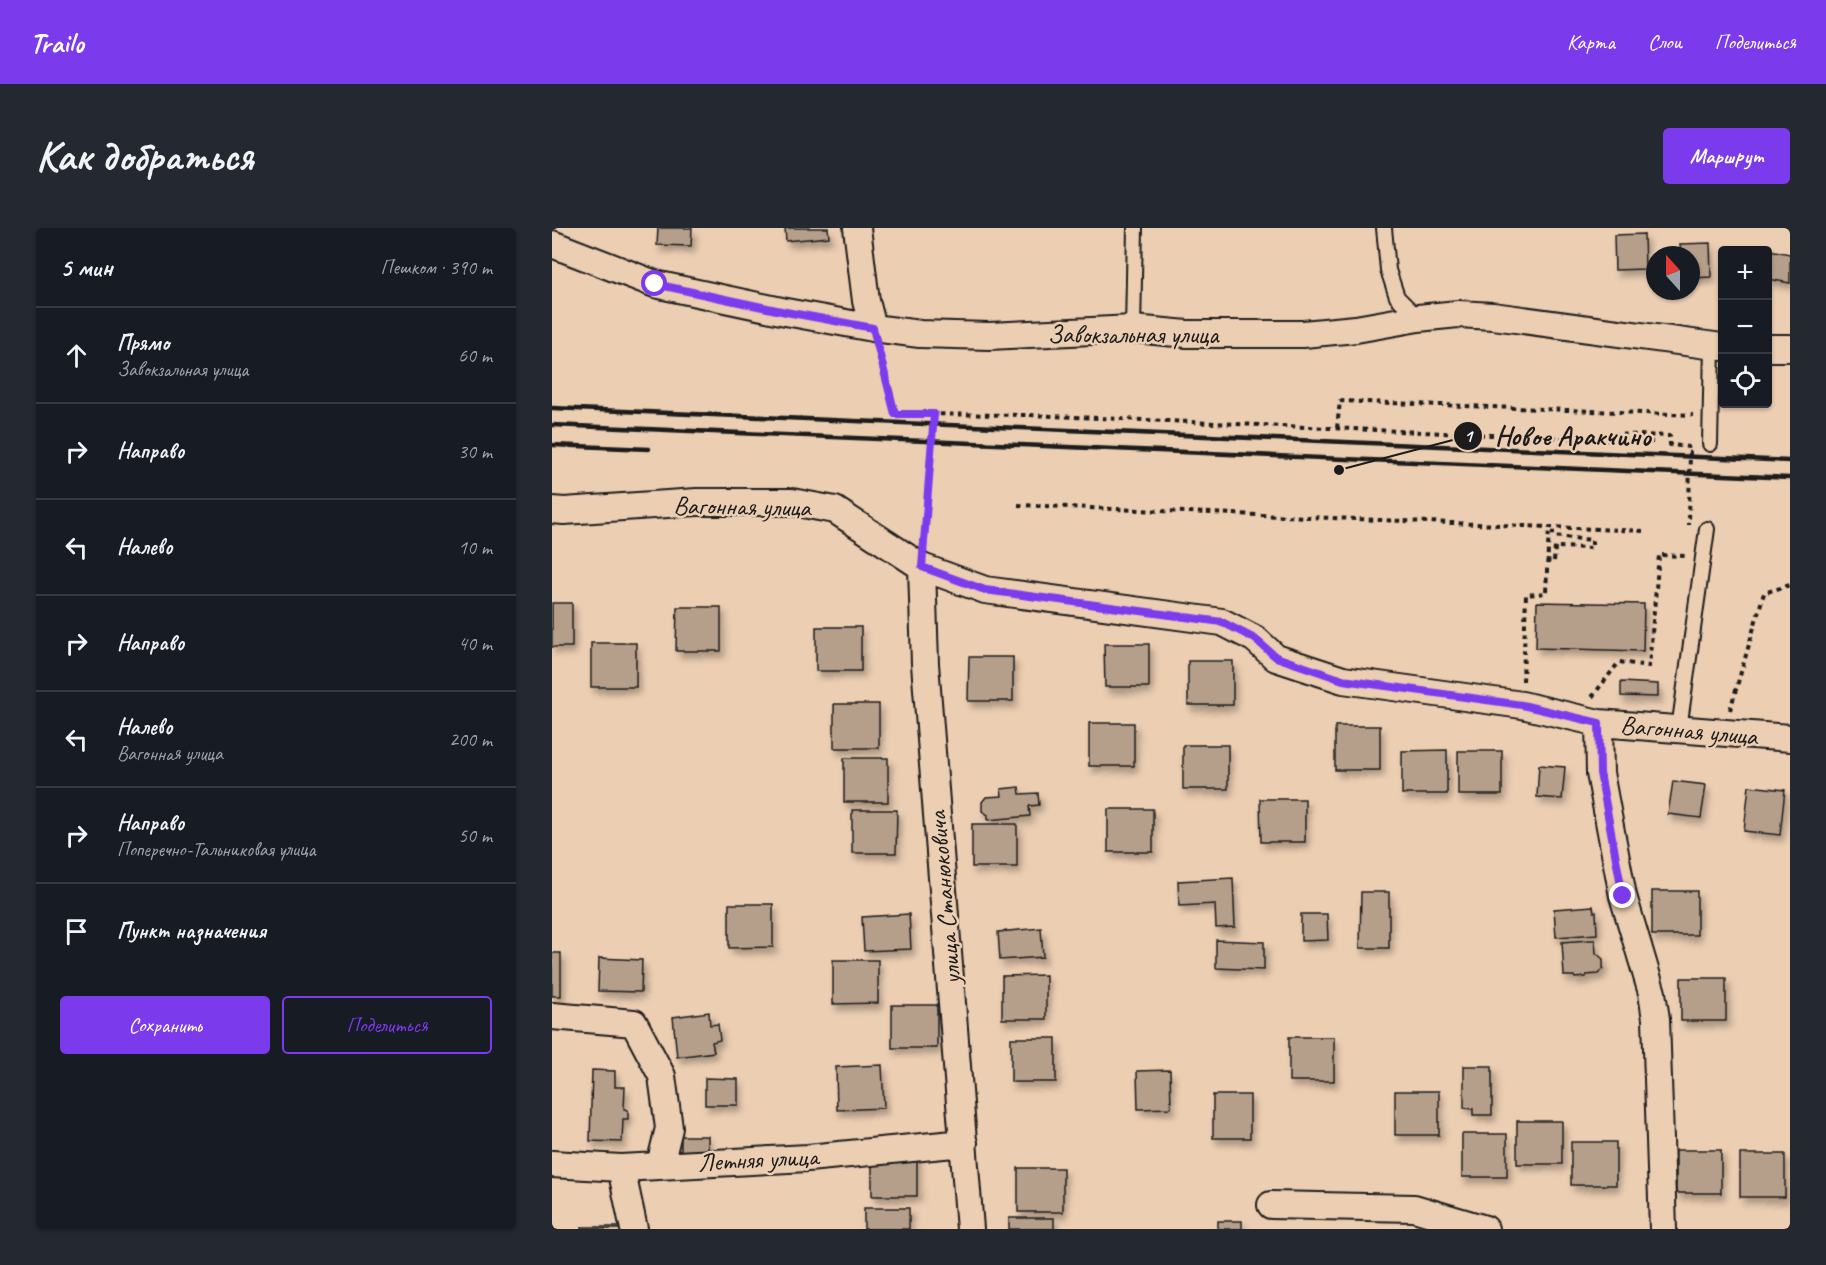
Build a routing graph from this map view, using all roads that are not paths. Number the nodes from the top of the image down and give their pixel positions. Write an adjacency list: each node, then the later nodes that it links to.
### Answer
1 (857, 228): 6 (street)
2 (1135, 228): 7 (lane)
3 (1384, 228): 5 (lane)
4 (552, 244): 6 (street, Завокзальная улица)
5 (1418, 318): 7 (street, Завокзальная улица); 8 (street, Завокзальная улица)
6 (873, 328): 7 (street, Завокзальная улица)
7 (1133, 329)
8 (1717, 347): 11 (lane)
9 (1772, 348): 10 (street)
10 (1790, 348)
11 (1710, 444)
12 (552, 510): 14 (street, Вагонная улица)
13 (1707, 529): 16 (lane)
14 (922, 567): 15 (street, Вагонная улица); 19 (street, улица Станюковича)
15 (1590, 721): 16 (street, Вагонная улица); 27 (street)
16 (1679, 729): 17 (street, Вагонная улица)
17 (1790, 738)
18 (552, 1016): 21 (street)
19 (964, 1143): 21 (street, Летняя улица); 25 (street, улица Станюковича)
20 (552, 1164): 22 (street, Летняя улица)
21 (660, 1165): 22 (street, Летняя улица)
22 (621, 1168): 24 (street)
23 (1271, 1205): 26 (street)
24 (634, 1229)
25 (970, 1229)
26 (1485, 1229)
27 (1663, 1229)

